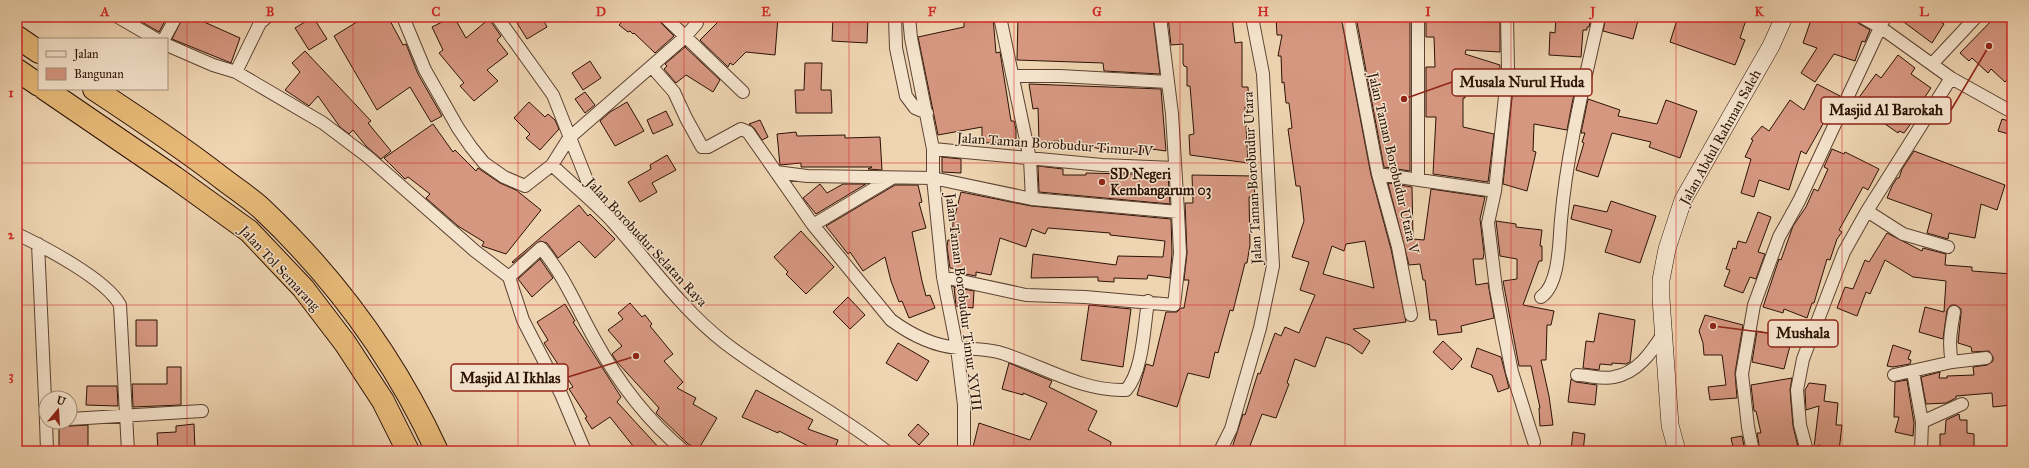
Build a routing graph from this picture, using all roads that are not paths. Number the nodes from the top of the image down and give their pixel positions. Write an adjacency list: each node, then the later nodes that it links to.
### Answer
1 (118, 17): 23 (street)
2 (176, 17): 24 (street)
3 (268, 17): 30 (street)
4 (402, 17): 43 (street)
5 (497, 17): 40 (street)
6 (665, 17): 22 (street)
7 (697, 17): 22 (street)
8 (895, 17): 39 (street)
9 (909, 17): 39 (street, Jalan Taman Borobudur Timur XVIII)
10 (1000, 17): 31 (street)
11 (1160, 17): 33 (street)
12 (1252, 17): 88 (street, Jalan Taman Borobudur Utara)
13 (1348, 17): 46 (street, Jalan Taman Borobudur Utara V)
14 (1418, 17): 49 (street)
15 (1507, 17): 50 (street)
16 (1599, 17): 61 (street)
17 (1784, 17): 65 (street, Jalan Abdul Rahman Saleh)
18 (1862, 17): 20 (street)
19 (1976, 17): 27 (street)
20 (1883, 22): 27 (street); 90 (street)
21 (17, 37): 26 (highway)
22 (685, 37): 28 (street); 37 (street)
23 (154, 38)
24 (165, 38)
25 (168, 45): 30 (street)
26 (38, 51)
27 (1933, 63): 32 (street)
28 (652, 67): 40 (street); 45 (street)
29 (17, 70): 34 (highway)
30 (236, 72): 59 (street)
31 (1013, 76): 33 (street); 42 (street)
32 (1952, 78): 38 (street); 53 (street)
33 (1168, 82): 44 (street)
34 (38, 84)
35 (46, 90): 82 (highway, Jalan Tol Semarang)
36 (95, 90): 83 (highway, Jalan Tol Semarang)
37 (743, 92)
38 (2012, 112)
39 (927, 113): 41 (street, Jalan Taman Borobudur Timur XVIII)
40 (569, 138): 43 (street); 52 (street)
41 (933, 149): 42 (street, Jalan Taman Borobudur Timur IV); 48 (street, Jalan Taman Borobudur Timur XVIII)
42 (1030, 159): 44 (street, Jalan Taman Borobudur Timur IV); 51 (street)
43 (552, 165): 52 (street, Jalan Borobudur Selatan Raya)
44 (1174, 168): 54 (street)
45 (776, 172): 47 (street); 55 (street)
46 (1378, 174): 49 (street); 64 (street, Jalan Taman Borobudur Utara V)
47 (893, 178): 48 (street); 55 (street)
48 (933, 178): 51 (street); 60 (street, Jalan Taman Borobudur Timur XVIII)
49 (1418, 180): 50 (street)
50 (1495, 191): 79 (street)
51 (1032, 199): 54 (street)
52 (597, 206): 86 (street, Jalan Borobudur Selatan Raya)
53 (1867, 211): 58 (street); 91 (street)
54 (1178, 212): 62 (street)
55 (813, 225): 66 (street)
56 (17, 234): 57 (street)
57 (38, 244): 72 (street); 75 (street)
58 (1948, 247)
59 (509, 277): 84 (street); 85 (street)
60 (943, 277): 62 (street); 66 (street, Jalan Taman Borobudur Timur XVIII)
61 (1541, 297)
62 (1148, 301): 66 (street)
63 (1954, 312): 68 (street)
64 (1411, 315)
65 (1663, 334): 70 (street); 89 (street, Jalan Abdul Rahman Saleh)
66 (957, 348): 87 (street, Jalan Taman Borobudur Timur XVIII)
67 (1986, 358): 68 (street)
68 (1952, 362): 69 (street)
69 (1913, 372): 71 (street); 77 (street)
70 (1577, 375)
71 (1894, 375)
72 (45, 390)
73 (1962, 404): 77 (street)
74 (202, 412): 75 (street)
75 (126, 416): 76 (street); 81 (street)
76 (78, 419)
77 (1922, 422): 92 (street)
78 (46, 430): 80 (street)
79 (1534, 442)
80 (47, 451)
81 (128, 451)
82 (408, 451)
83 (437, 451)
84 (584, 451)
85 (684, 451)
86 (886, 451)
87 (964, 451)
88 (1220, 451)
89 (1677, 451)
90 (1753, 451)
91 (1807, 451)
92 (1921, 451)

